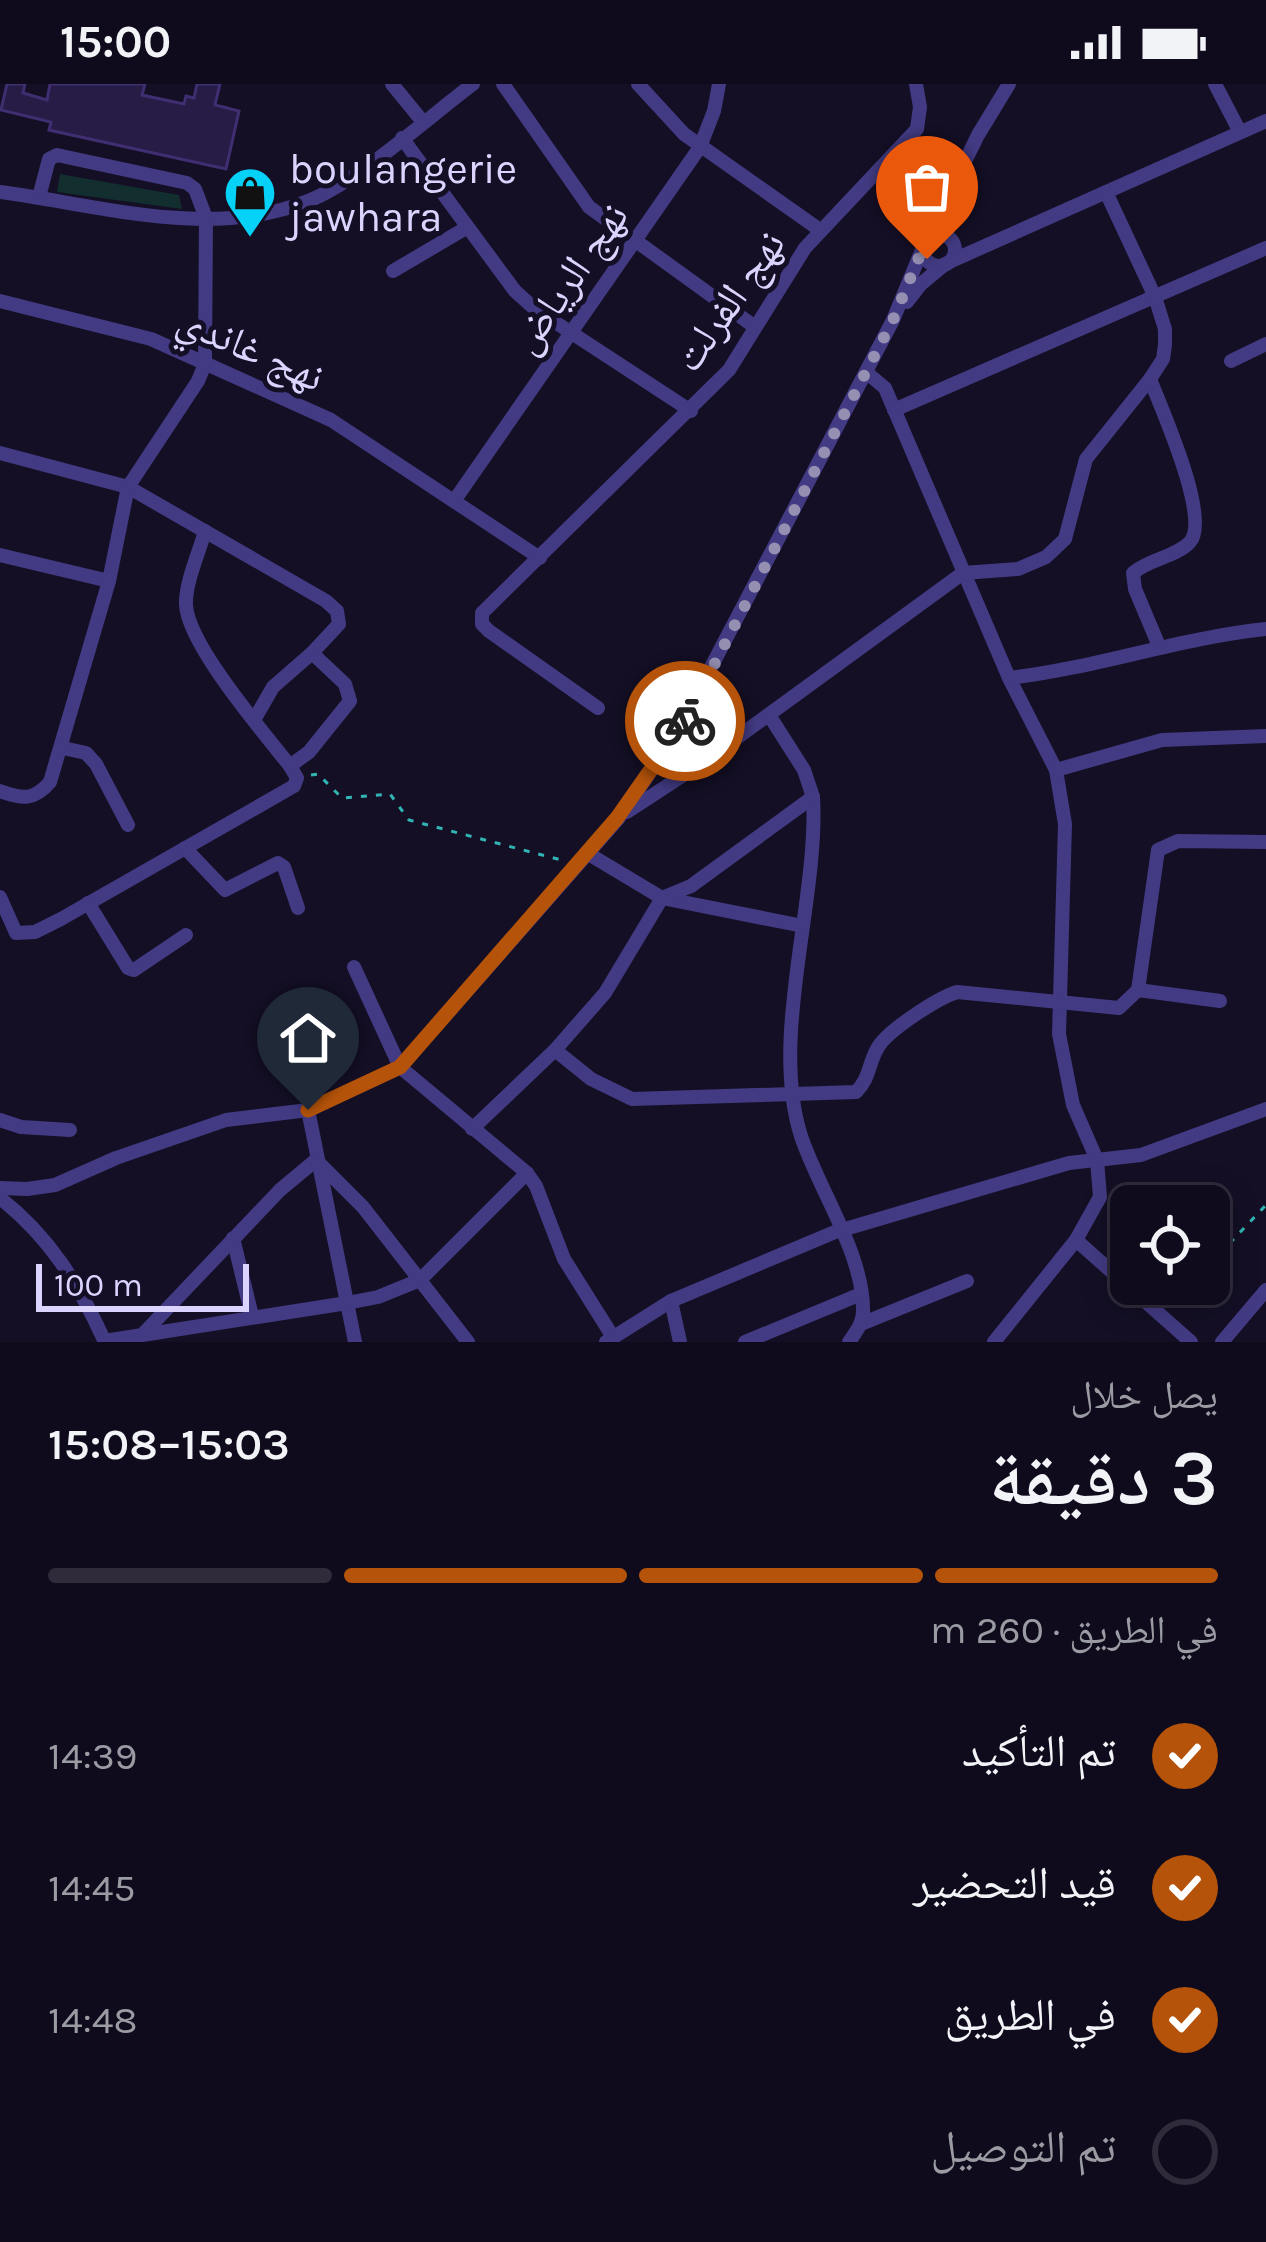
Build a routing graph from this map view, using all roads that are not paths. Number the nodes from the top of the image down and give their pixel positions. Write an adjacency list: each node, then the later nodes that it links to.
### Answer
1 (392, 84): 10 (street)
2 (473, 84): 10 (street)
3 (503, 84): 23 (street)
4 (638, 84): 13 (street)
5 (719, 84): 13 (street, نهج الرياض)
6 (916, 84): 20 (street, نهج الفرلت)
7 (1009, 84): 16 (street)
8 (1215, 84): 11 (street)
9 (1266, 121): 11 (street)
10 (423, 122): 12 (street)
11 (1240, 132): 15 (street)
12 (402, 138): 18 (street); 19 (street)
13 (700, 146): 20 (street); 23 (street, نهج الرياض)
14 (0, 192): 17 (street)
15 (1106, 192): 21 (street); 28 (street)
16 (946, 196): 22 (street); 24 (street)
17 (39, 197): 18 (street); 18 (street)
18 (206, 218): 35 (street)
19 (466, 228): 27 (street); 32 (street)
20 (820, 230): 31 (street, نهج الفرلت)
21 (1002, 238): 22 (street); 26 (street)
22 (951, 240): 24 (street); 26 (street)
23 (635, 243): 31 (street); 32 (street, نهج الرياض)
24 (925, 243): 26 (street); 30 (street)
25 (1266, 248): 28 (street)
26 (947, 263): 30 (street)
27 (393, 271)
28 (1155, 297): 37 (street); 38 (street)
29 (0, 301): 35 (street, نهج غاندي)
30 (893, 320): 36 (street)
31 (755, 327): 39 (street, نهج الفرلت)
32 (572, 332): 39 (street); 42 (street, نهج الرياض)
33 (1266, 344): 34 (street)
34 (1231, 362)
35 (205, 364): 41 (street); 42 (street, نهج غاندي)
36 (866, 372): 38 (street); 61 (street)
37 (1150, 379): 46 (street); 49 (street)
38 (894, 410): 46 (street)
39 (691, 411): 45 (street, نهج الفرلت)
40 (0, 453): 41 (street)
41 (128, 487): 43 (street); 47 (street)
42 (454, 501): 45 (street, نهج غاندي)
43 (205, 531): 50 (street); 54 (street)
44 (0, 555): 47 (street)
45 (540, 558): 52 (street, نهج الفرلت)
46 (963, 573): 51 (street); 53 (street)
47 (109, 580): 56 (street)
48 (1266, 629): 49 (street)
49 (1159, 646): 51 (street)
50 (312, 652): 54 (street); 58 (street)
51 (1009, 678): 57 (street)
52 (598, 708)
53 (770, 715): 60 (street); 61 (street)
54 (254, 720): 58 (street)
55 (1266, 736): 57 (street)
56 (63, 748): 59 (street); 62 (street)
57 (1056, 770): 74 (street)
58 (294, 772): 64 (street)
59 (0, 791)
60 (813, 797): 67 (street); 70 (street)
61 (617, 818): 65 (street)
62 (128, 825)
63 (1266, 842): 73 (street)
64 (185, 848): 68 (street); 69 (street)
65 (583, 858): 67 (street); 77 (street)
66 (0, 897): 68 (street)
67 (662, 898): 70 (street); 76 (street)
68 (88, 903): 71 (street)
69 (298, 908)
70 (802, 926): 78 (street)
71 (186, 935)
72 (354, 967): 77 (street)
73 (1138, 990): 74 (street); 75 (street)
74 (1060, 1001): 78 (street); 85 (street)
75 (1220, 1001)
76 (555, 1050): 78 (street); 82 (street)
77 (400, 1067): 80 (street); 82 (street)
78 (791, 1091): 89 (street)
79 (1266, 1109): 85 (street)
80 (308, 1110): 84 (street); 87 (street)
81 (0, 1120): 83 (street)
82 (472, 1129): 86 (street)
83 (70, 1130)
84 (316, 1160): 90 (street); 92 (street); 97 (street)
85 (1097, 1160): 89 (street); 91 (street)
86 (527, 1173): 92 (street); 101 (street)
87 (0, 1188)
88 (0, 1198): 102 (street)
89 (842, 1230): 95 (street); 96 (street)
90 (233, 1238): 98 (street); 100 (street)
91 (1076, 1240): 108 (street); 109 (street)
92 (419, 1280): 97 (street); 104 (street)
93 (967, 1281): 99 (street)
94 (1266, 1290): 110 (street)
95 (861, 1294): 99 (street); 106 (street)
96 (671, 1301): 101 (street); 105 (street)
97 (347, 1303): 98 (street); 103 (street)
98 (252, 1316): 100 (street)
99 (861, 1324): 107 (street)
100 (143, 1334): 102 (street)
101 (609, 1340)
102 (105, 1341)
103 (355, 1342)
104 (467, 1342)
105 (680, 1342)
106 (745, 1342)
107 (849, 1342)
108 (994, 1342)
109 (1191, 1342)
110 (1222, 1342)

